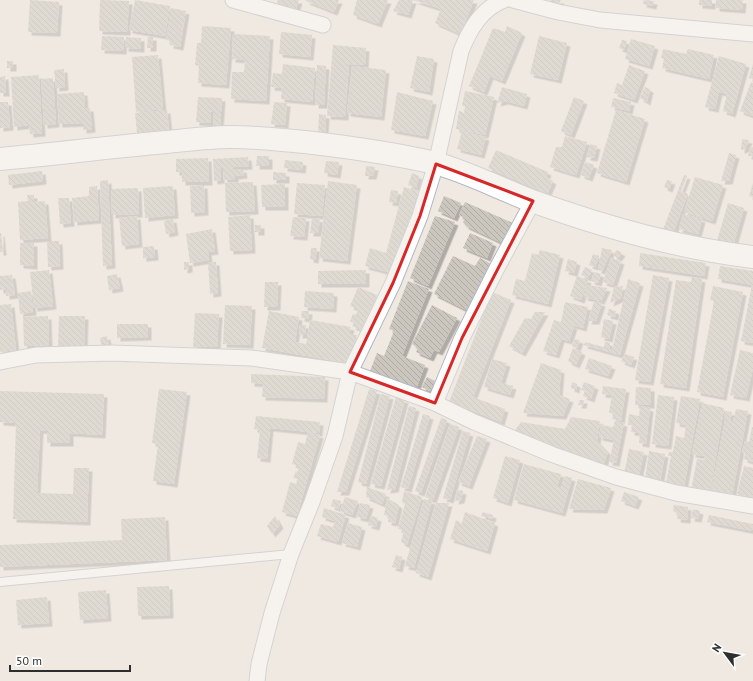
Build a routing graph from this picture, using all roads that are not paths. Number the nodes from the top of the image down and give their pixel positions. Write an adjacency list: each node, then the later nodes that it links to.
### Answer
1 (233, 0): 4 (street)
2 (504, 0): 7 (street)
3 (513, 0): 5 (street)
4 (324, 24)
5 (753, 34)
6 (0, 159): 7 (street)
7 (436, 164): 8 (street); 11 (street)
8 (533, 201): 9 (street); 12 (street)
9 (753, 257)
10 (0, 362): 11 (street)
11 (350, 372): 12 (street); 14 (street)
12 (435, 403): 13 (street)
13 (753, 506)
14 (291, 554): 15 (lane); 16 (street)
15 (0, 582)
16 (257, 681)

